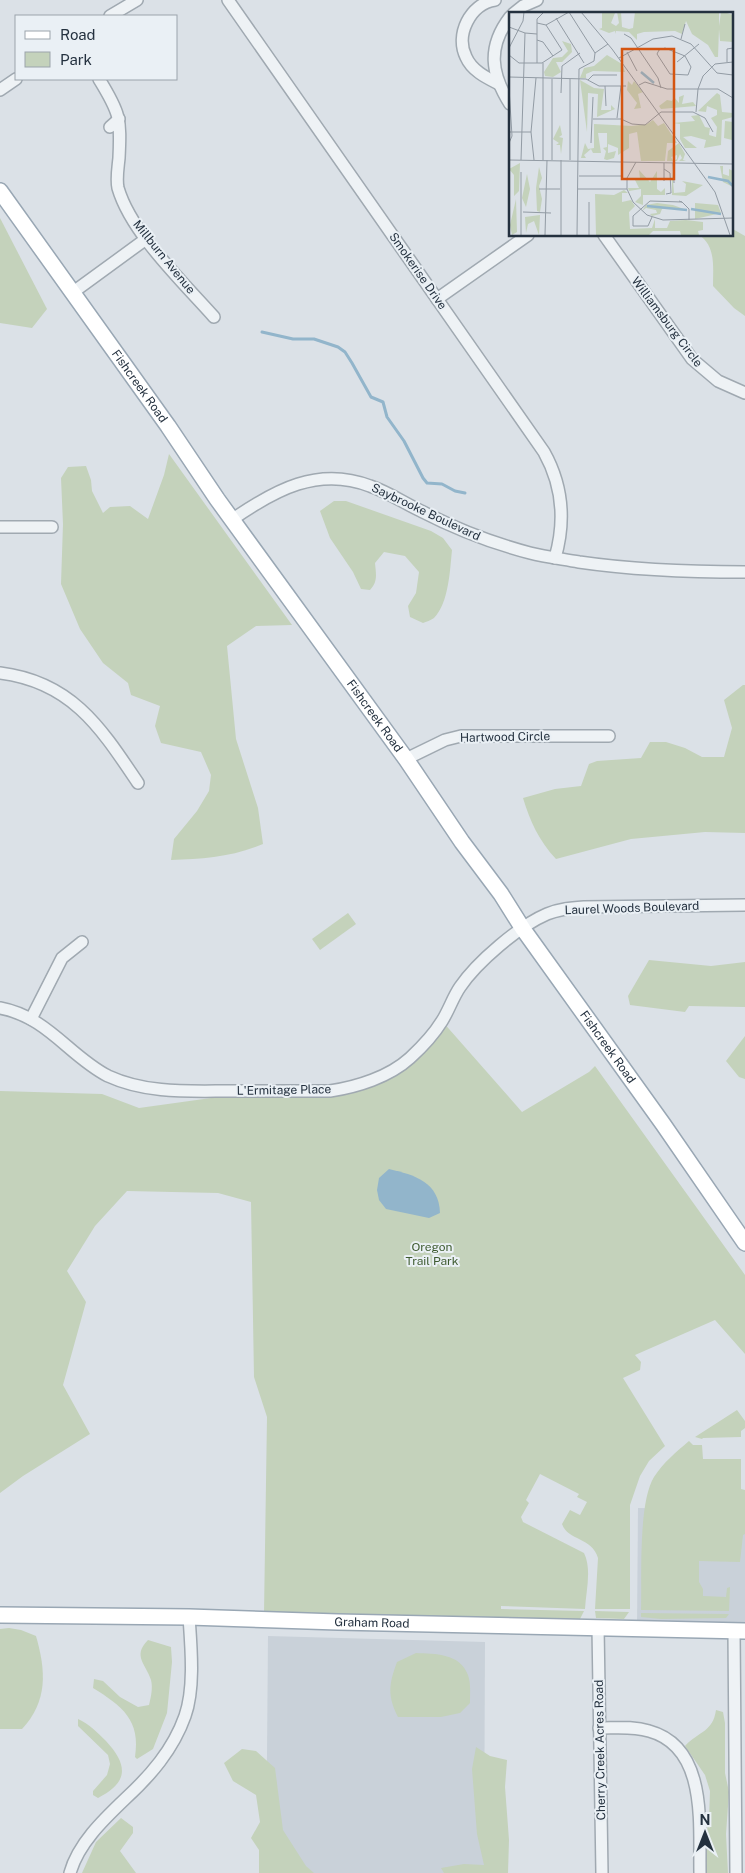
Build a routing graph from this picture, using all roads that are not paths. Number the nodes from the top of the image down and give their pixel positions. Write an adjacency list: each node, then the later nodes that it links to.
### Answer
1 (137, 0): 7 (street)
2 (228, 0): 21 (street, Smokerise Drive)
3 (495, 0): 11 (street)
4 (528, 0): 5 (street)
5 (536, 0): 6 (street)
6 (516, 12)
7 (112, 15)
8 (509, 18): 11 (street)
9 (15, 80): 12 (street)
10 (100, 80): 14 (street, Millburn Avenue)
11 (499, 84): 13 (street)
12 (0, 90)
13 (509, 102)
14 (120, 119): 15 (street); 19 (street, Millburn Avenue)
15 (110, 127)
16 (0, 191): 20 (main road, Fishcreek Road)
17 (527, 236): 21 (street)
18 (605, 236): 23 (street, Williamsburg Circle)
19 (146, 239): 20 (street); 22 (street, Millburn Avenue)
20 (72, 292): 24 (main road, Fishcreek Road)
21 (437, 299): 27 (street, Smokerise Drive)
22 (214, 317)
23 (745, 393)
24 (233, 519): 27 (street, Saybrooke Boulevard); 31 (main road, Fishcreek Road)
25 (0, 527): 26 (street)
26 (52, 527)
27 (555, 558): 28 (street, Saybrooke Boulevard)
28 (745, 572)
29 (0, 673): 32 (street)
30 (609, 736): 31 (street, Hartwood Circle)
31 (406, 759): 34 (main road, Fishcreek Road)
32 (138, 784)
33 (745, 906): 34 (street, Laurel Woods Boulevard)
34 (523, 929): 37 (street, L'Ermitage Place); 38 (main road, Fishcreek Road)
35 (82, 942): 37 (street)
36 (0, 1008): 37 (street, L'Ermitage Place)
37 (31, 1019)
38 (745, 1243)
39 (0, 1615): 40 (main road, Graham Road)
40 (189, 1617): 41 (main road, Graham Road); 44 (street)
41 (598, 1627): 42 (main road, Graham Road); 43 (street, Cherry Creek Acres Road)
42 (739, 1631): 47 (street)
43 (600, 1728): 45 (street, Cherry Creek Acres Road); 46 (street)
44 (70, 1873)
45 (602, 1873)
46 (700, 1873)
47 (736, 1873)

